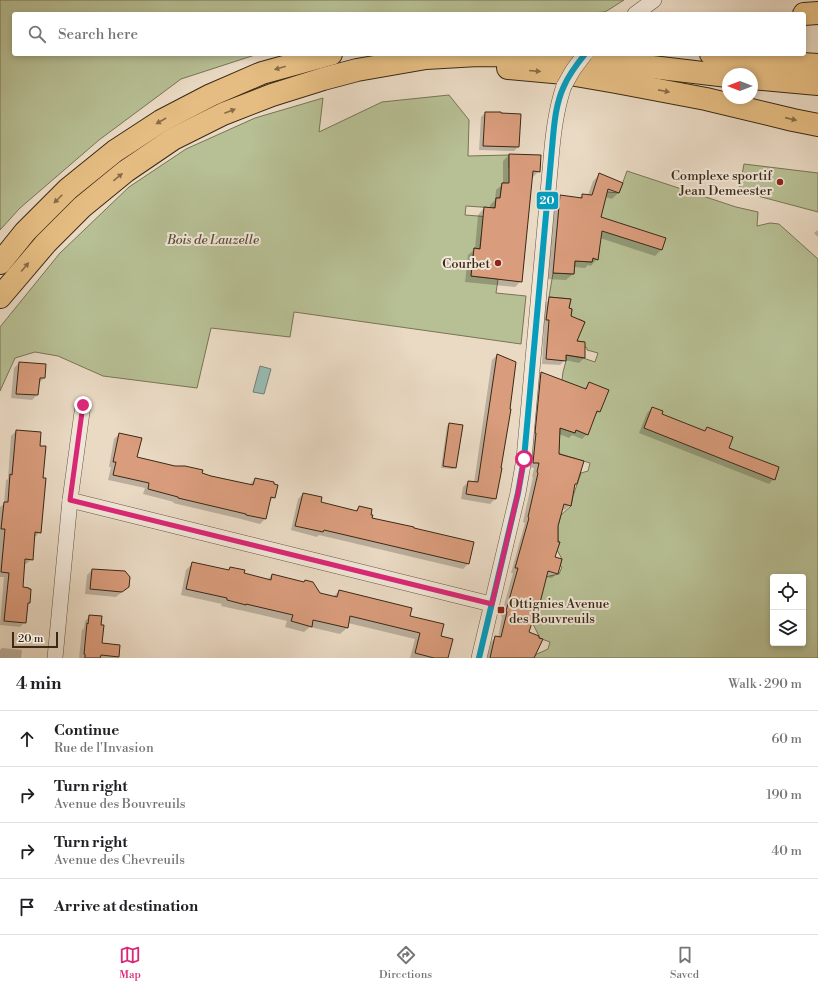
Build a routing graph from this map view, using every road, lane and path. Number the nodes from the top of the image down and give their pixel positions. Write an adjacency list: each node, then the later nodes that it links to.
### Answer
1 (654, 0): 2 (street)
2 (638, 12)
3 (818, 13): 4 (highway)
4 (806, 14)
5 (324, 56): 16 (highway, one-way to 16)
6 (461, 56): 11 (highway)
7 (559, 56): 12 (highway)
8 (584, 56): 20 (street, bridge)
9 (728, 56): 10 (highway)
10 (818, 65)
11 (357, 70): 15 (highway, one-way to 15); 17 (highway, one-way to 11)
12 (722, 75)
13 (758, 79): 14 (highway)
14 (818, 84)
15 (818, 125)
16 (0, 263)
17 (0, 297)
18 (83, 405): 19 (street)
19 (70, 500): 20 (street); 21 (street)
20 (492, 604): 22 (street)
21 (55, 658)
22 (479, 658)

